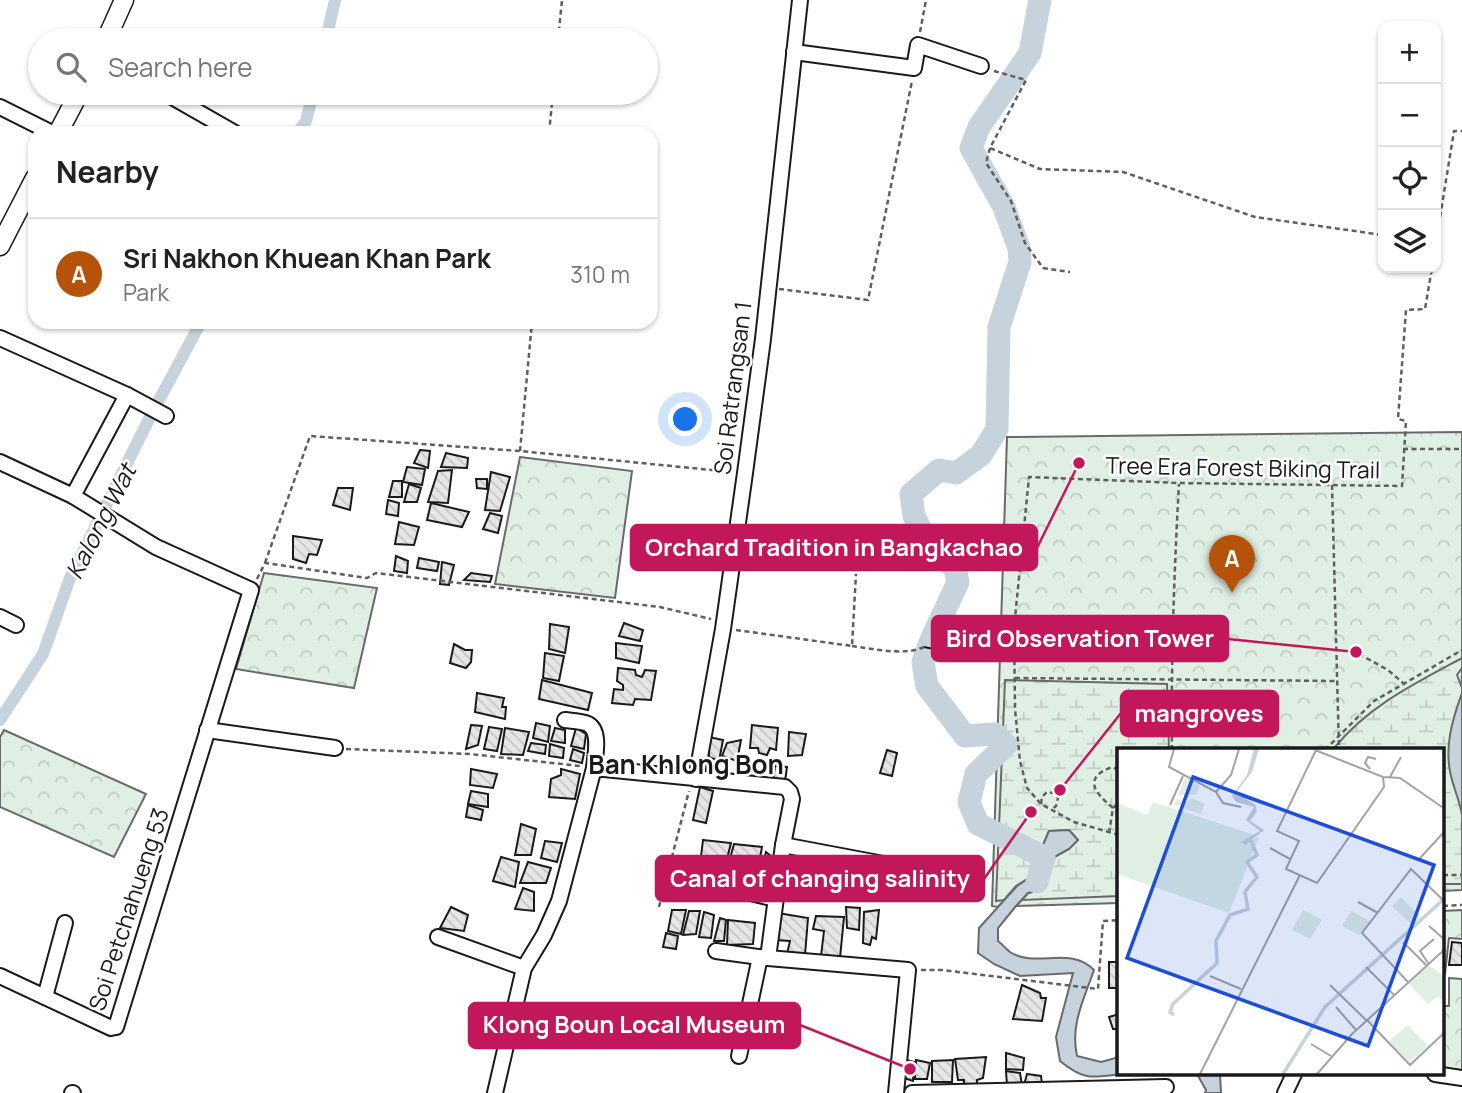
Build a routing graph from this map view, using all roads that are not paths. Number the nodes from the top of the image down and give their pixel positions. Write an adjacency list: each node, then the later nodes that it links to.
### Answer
1 (124, 0): 3 (main road)
2 (800, 0): 4 (street, Soi Ratrangsan 1)
3 (111, 28)
4 (794, 52): 5 (street); 25 (street, Soi Ratrangsan 1)
5 (981, 66)
6 (73, 105): 10 (main road)
7 (198, 105): 11 (street)
8 (0, 107): 9 (street)
9 (46, 126)
10 (63, 126)
11 (226, 126)
12 (28, 192): 13 (main road)
13 (0, 246)
14 (0, 338): 15 (street)
15 (129, 396): 16 (street); 18 (street)
16 (166, 416)
17 (0, 462): 18 (street)
18 (73, 496): 22 (street)
19 (0, 617): 20 (street)
20 (16, 625)
21 (565, 720): 24 (street)
22 (207, 730): 23 (street); 36 (street, Soi Petchahueng 53)
23 (335, 748)
24 (594, 768): 25 (street); 34 (street)
25 (694, 779): 26 (street)
26 (783, 845): 27 (street); 29 (street)
27 (911, 869)
28 (708, 883): 29 (street)
29 (776, 899): 33 (street)
30 (65, 923): 36 (street)
31 (438, 937): 34 (street)
32 (716, 951): 33 (street)
33 (764, 957): 37 (street); 43 (street)
34 (524, 968): 42 (street)
35 (0, 976): 36 (street, Soi Petchahueng 53)
36 (45, 997)
37 (739, 1056)
38 (1444, 1075): 40 (street)
39 (1293, 1076): 45 (street)
40 (1462, 1078)
41 (1166, 1087): 44 (street)
42 (495, 1093)
43 (896, 1093)
44 (912, 1093)
45 (1285, 1093)

